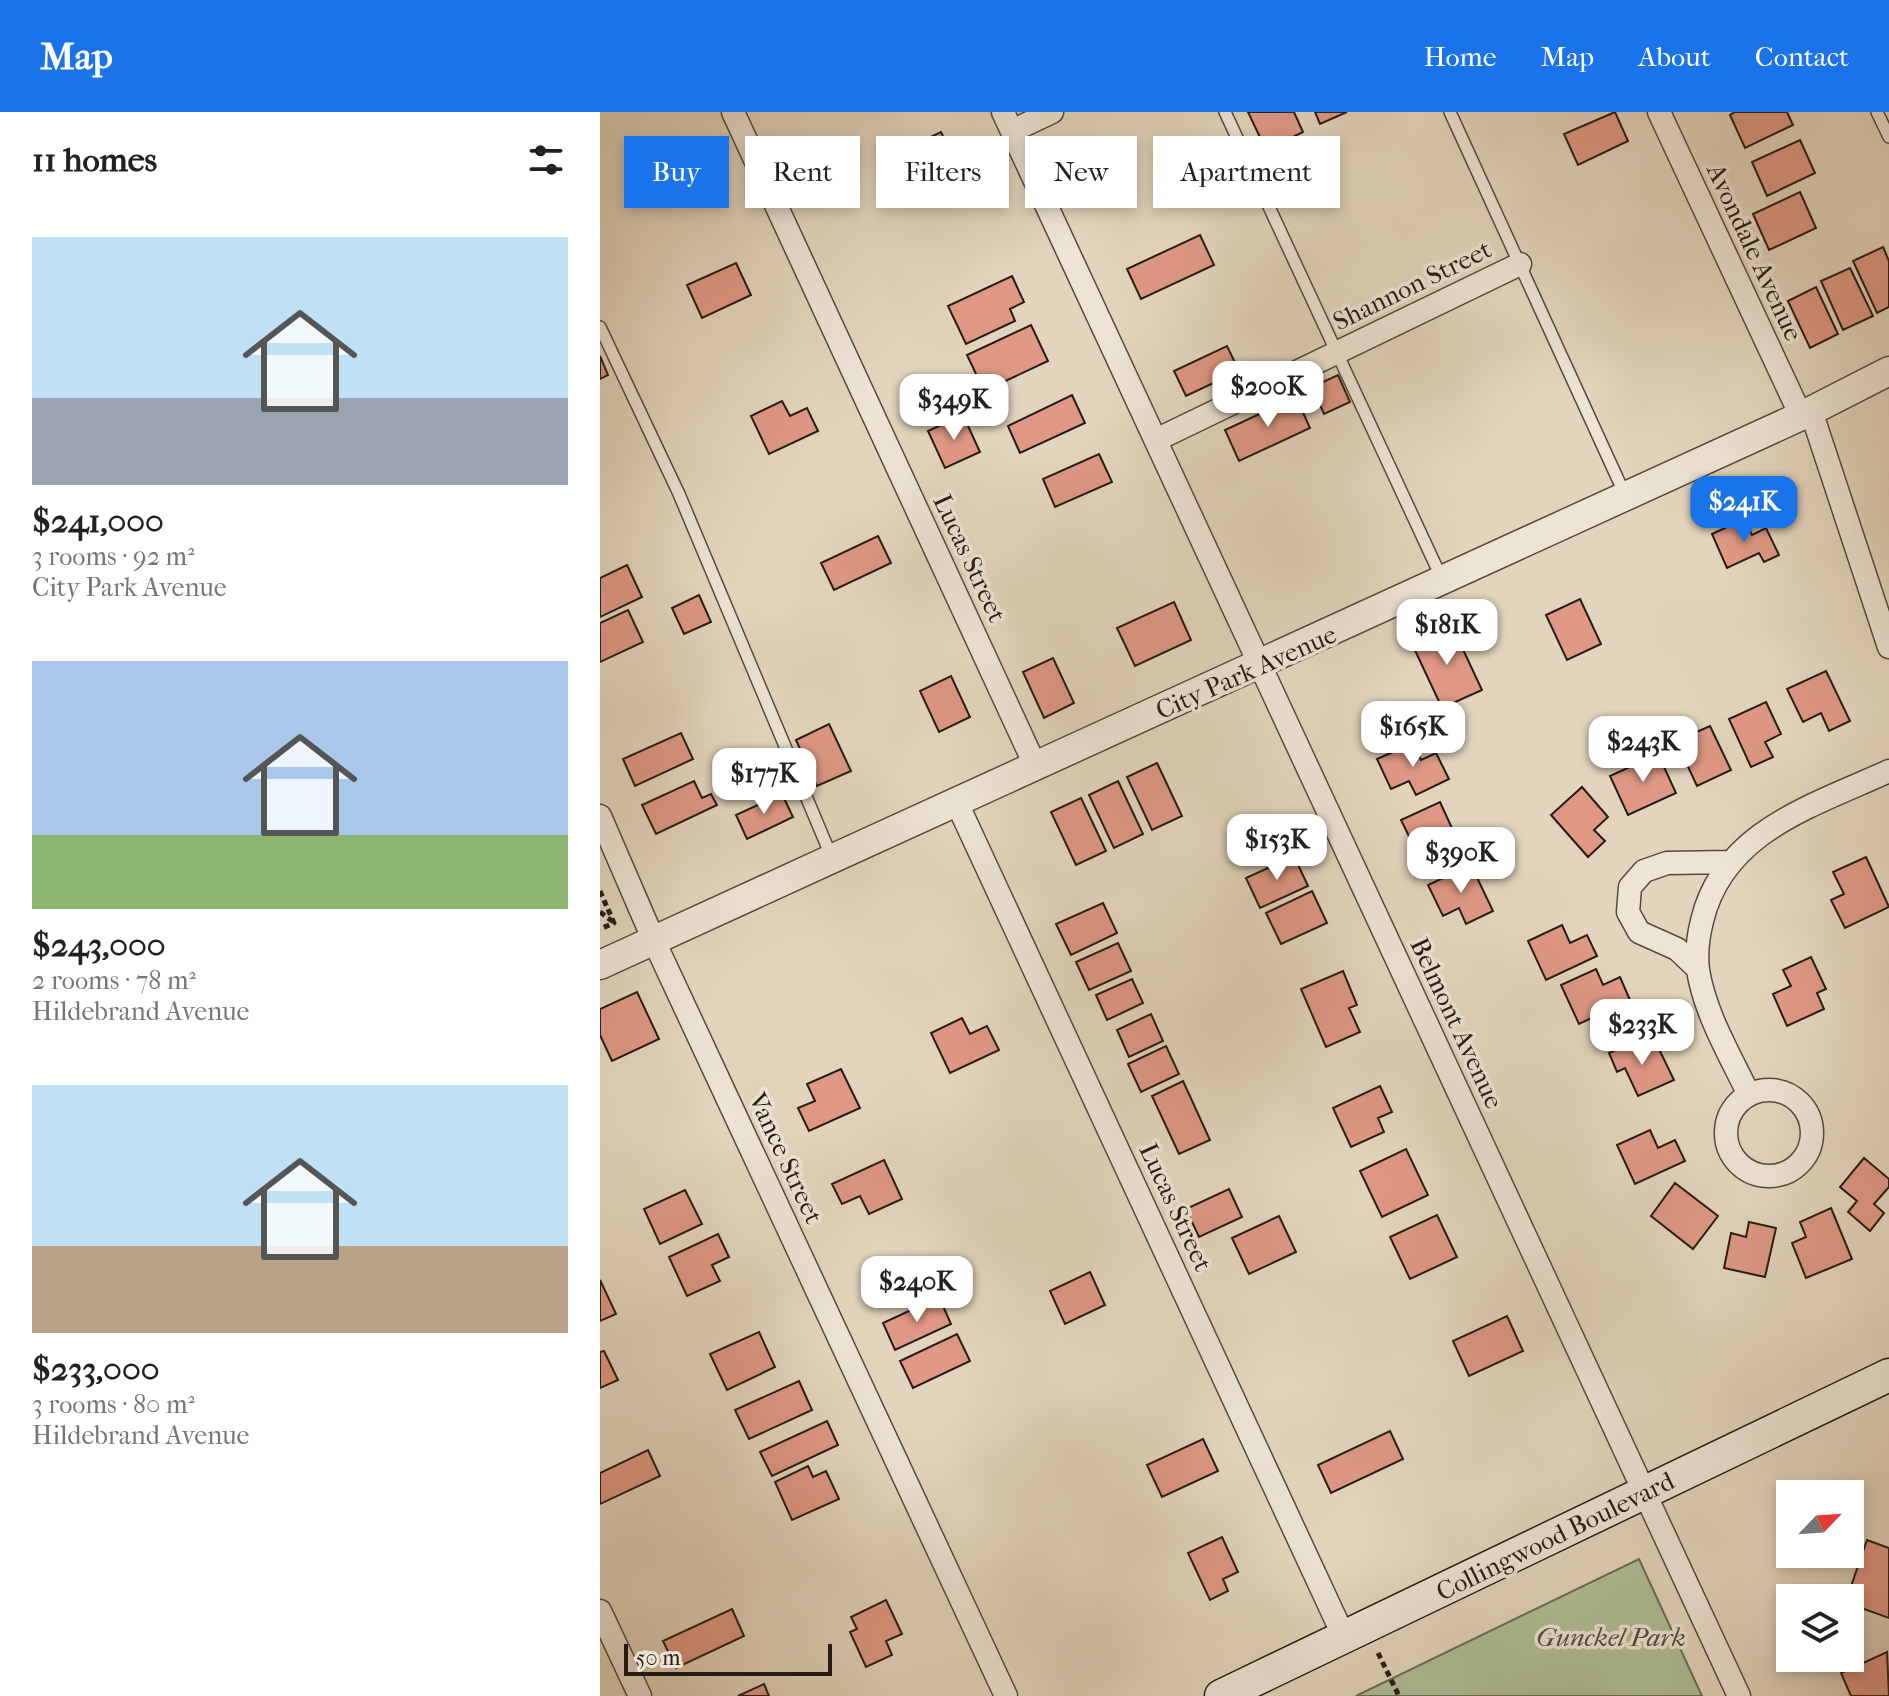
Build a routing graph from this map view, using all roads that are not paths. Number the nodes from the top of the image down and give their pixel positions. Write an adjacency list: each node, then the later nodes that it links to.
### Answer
1 (733, 112): 19 (street, Lucas Street)
2 (1052, 112): 7 (street)
3 (1225, 112): 11 (lane)
4 (1450, 112): 9 (lane)
5 (1659, 112): 13 (street, Avondale Avenue)
6 (1877, 112): 8 (lane)
7 (1008, 121): 14 (street, Belmont Avenue)
8 (1889, 137)
9 (1520, 264): 11 (street, Shannon Street); 15 (lane)
10 (600, 327): 23 (lane)
11 (1337, 352): 14 (street, Shannon Street); 16 (lane)
12 (1889, 371): 13 (street, City Park Avenue)
13 (1806, 413): 15 (street, City Park Avenue); 17 (street, Avondale Avenue)
14 (1156, 440): 18 (street, Belmont Avenue)
15 (1626, 497): 16 (street, City Park Avenue)
16 (1443, 582): 18 (street, City Park Avenue)
17 (1889, 647)
18 (1261, 666): 19 (street, City Park Avenue); 30 (street, Belmont Avenue)
19 (1035, 765): 21 (street, City Park Avenue)
20 (1889, 771): 24 (street)
21 (956, 801): 23 (street, City Park Avenue); 32 (street, Lucas Street)
22 (600, 816): 25 (street, Vance Street)
23 (832, 858): 25 (street, City Park Avenue)
24 (1729, 862): 27 (street); 27 (street)
25 (654, 941): 26 (street, City Park Avenue); 34 (street, Vance Street)
26 (600, 965)
27 (1698, 969): 28 (street)
28 (1749, 1095)
29 (1889, 1375): 30 (main road, Collingwood Boulevard)
30 (1645, 1493): 32 (main road, Collingwood Boulevard); 36 (street, Belmont Avenue)
31 (600, 1611): 33 (street)
32 (1355, 1632): 35 (main road, Collingwood Boulevard)
33 (640, 1696)
34 (1006, 1696)
35 (1221, 1696)
36 (1739, 1696)

